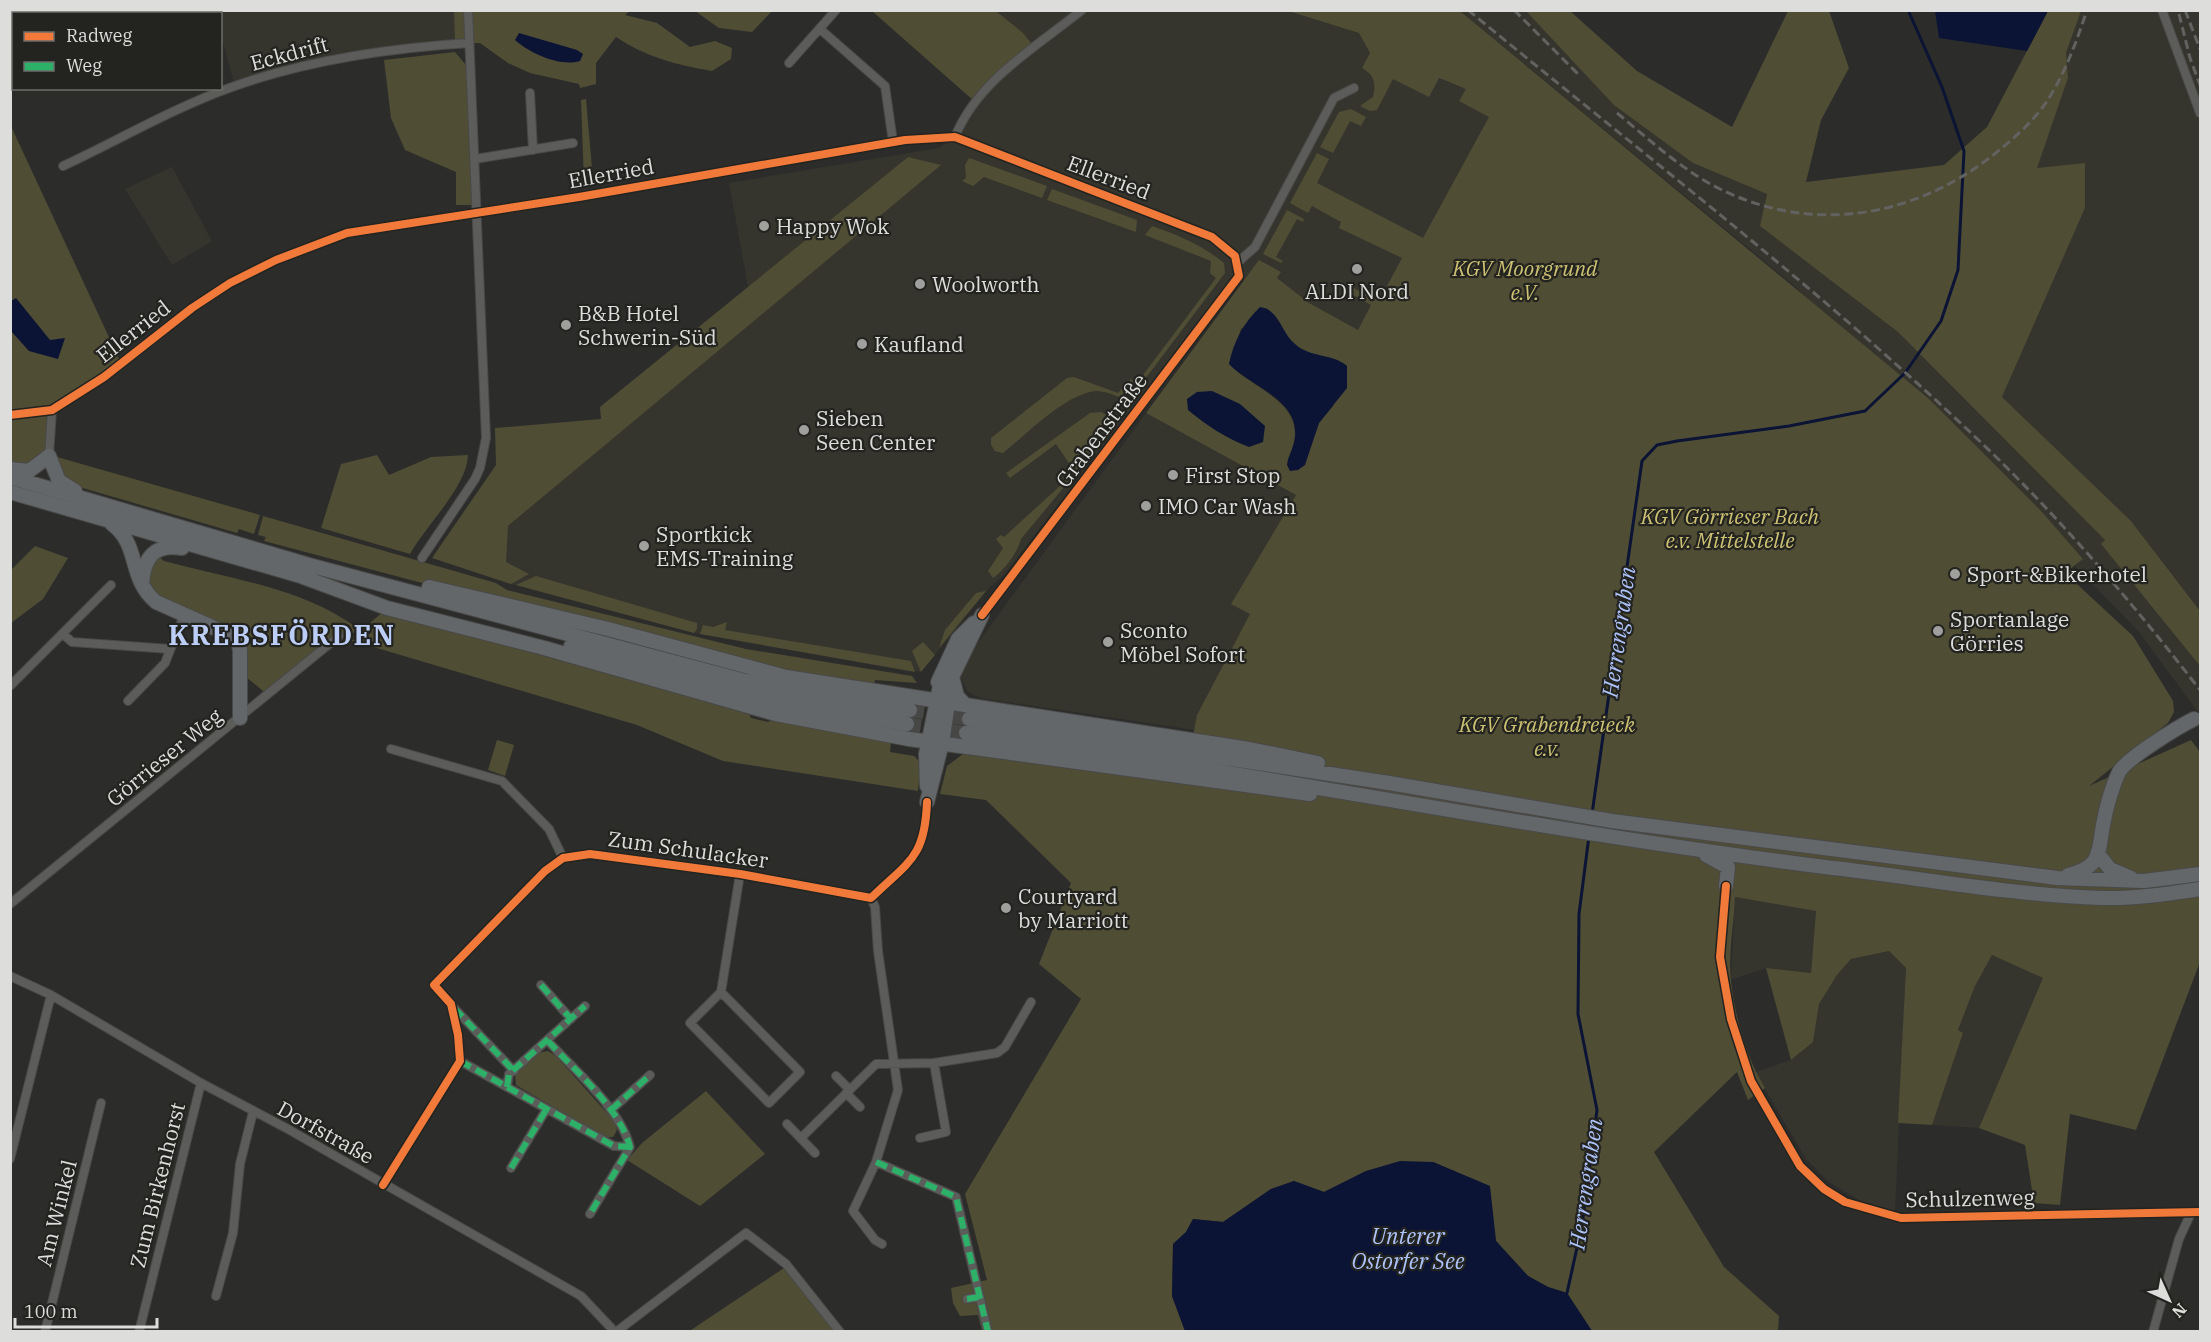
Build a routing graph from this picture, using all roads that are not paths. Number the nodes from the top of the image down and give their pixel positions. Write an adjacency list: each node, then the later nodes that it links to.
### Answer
1 (468, 10): 6 (street)
2 (836, 10): 5 (street)
3 (1082, 10): 11 (street)
4 (2162, 10): 10 (street)
5 (820, 29): 7 (street); 12 (street)
6 (469, 43): 15 (street); 16 (street, Eckdrift)
7 (789, 63)
8 (1354, 88): 18 (street, Grabenstraße)
9 (530, 93): 14 (street)
10 (2200, 113)
11 (955, 137): 12 (street, Ellerried); 18 (street, Ellerried)
12 (893, 142): 17 (street, Ellerried)
13 (573, 143): 14 (street)
14 (532, 150): 15 (street)
15 (475, 159): 17 (street)
16 (63, 166)
17 (476, 214): 19 (street, Ellerried); 28 (street)
18 (1237, 262): 33 (street, Grabenstraße)
19 (52, 410): 20 (street, Ellerried); 21 (street)
20 (10, 415)
21 (50, 456): 22 (highway); 25 (highway)
22 (10, 469)
23 (10, 477): 25 (highway)
24 (10, 492): 26 (highway)
25 (87, 499): 29 (highway)
26 (103, 518): 27 (highway); 31 (highway)
27 (217, 552): 29 (highway); 31 (highway)
28 (422, 558)
29 (306, 571): 39 (highway); 42 (highway); 46 (highway)
30 (111, 585): 34 (street)
31 (142, 586): 32 (highway)
32 (184, 615): 36 (street); 43 (highway)
33 (982, 615): 37 (highway)
34 (63, 634): 36 (street); 38 (street)
35 (339, 636): 43 (street, Görrieser Weg)
36 (171, 649): 40 (street)
37 (947, 676): 39 (highway); 41 (highway); 44 (highway)
38 (10, 686)
39 (918, 699): 41 (highway)
40 (128, 700)
41 (944, 710): 44 (highway); 46 (highway); 46 (highway)
42 (908, 717)
43 (240, 718): 62 (street, Görrieser Weg)
44 (967, 719): 49 (highway); 57 (highway)
45 (2197, 723): 51 (highway)
46 (933, 740): 48 (highway); 49 (highway)
47 (391, 748): 52 (street)
48 (927, 802): 61 (street)
49 (1494, 817): 50 (highway)
50 (1642, 842): 53 (highway); 54 (highway)
51 (2099, 855): 57 (highway); 58 (highway)
52 (563, 858): 55 (street, Zum Schulacker); 68 (street)
53 (1750, 858): 54 (highway); 60 (highway)
54 (1728, 867): 59 (highway)
55 (740, 874): 61 (street, Zum Schulacker); 65 (street, Zum Schulacker)
56 (2200, 874): 58 (highway)
57 (2057, 878): 58 (highway)
58 (2144, 881)
59 (1726, 886): 96 (street, Schulzenweg)
60 (2200, 889)
61 (871, 898): 73 (street)
62 (10, 904)
63 (10, 976): 66 (street, Dorfstraße)
64 (541, 985): 70 (street)
65 (721, 992): 65 (street)
66 (51, 995): 78 (street, Dorfstraße); 91 (street)
67 (1031, 1002): 74 (street)
68 (451, 1004): 72 (street); 75 (street)
69 (585, 1006): 70 (street)
70 (572, 1019): 71 (street)
71 (548, 1041): 75 (street); 84 (street)
72 (459, 1061): 79 (street); 94 (street)
73 (894, 1062): 74 (street); 80 (street); 92 (street)
74 (934, 1063): 88 (street)
75 (514, 1071): 79 (street)
76 (650, 1075): 84 (street)
77 (836, 1076): 80 (street)
78 (201, 1083): 85 (street, Dorfstraße); 103 (street, Zum Birkenhorst)
79 (507, 1087): 83 (street)
80 (848, 1091): 82 (street); 87 (street)
81 (101, 1103): 102 (street, Am Winkel)
82 (860, 1107)
83 (546, 1110): 89 (street); 93 (street)
84 (611, 1110): 89 (street)
85 (253, 1112): 94 (street, Dorfstraße); 99 (street)
86 (788, 1124): 87 (street)
87 (801, 1138): 90 (street)
88 (920, 1138)
89 (630, 1147): 97 (street)
90 (815, 1153)
91 (10, 1159)
92 (876, 1162): 98 (street); 100 (street)
93 (511, 1168)
94 (383, 1185): 104 (street, Dorfstraße)
95 (2200, 1212): 96 (street, Schulzenweg)
96 (2191, 1213): 107 (street)
97 (590, 1214)
98 (882, 1244)
99 (216, 1296)
100 (979, 1297): 101 (street); 106 (street)
101 (967, 1299)
102 (45, 1332)
103 (139, 1332)
104 (616, 1332): 105 (street, Dorfstraße)
105 (840, 1332)
106 (988, 1332)
107 (2153, 1332)

